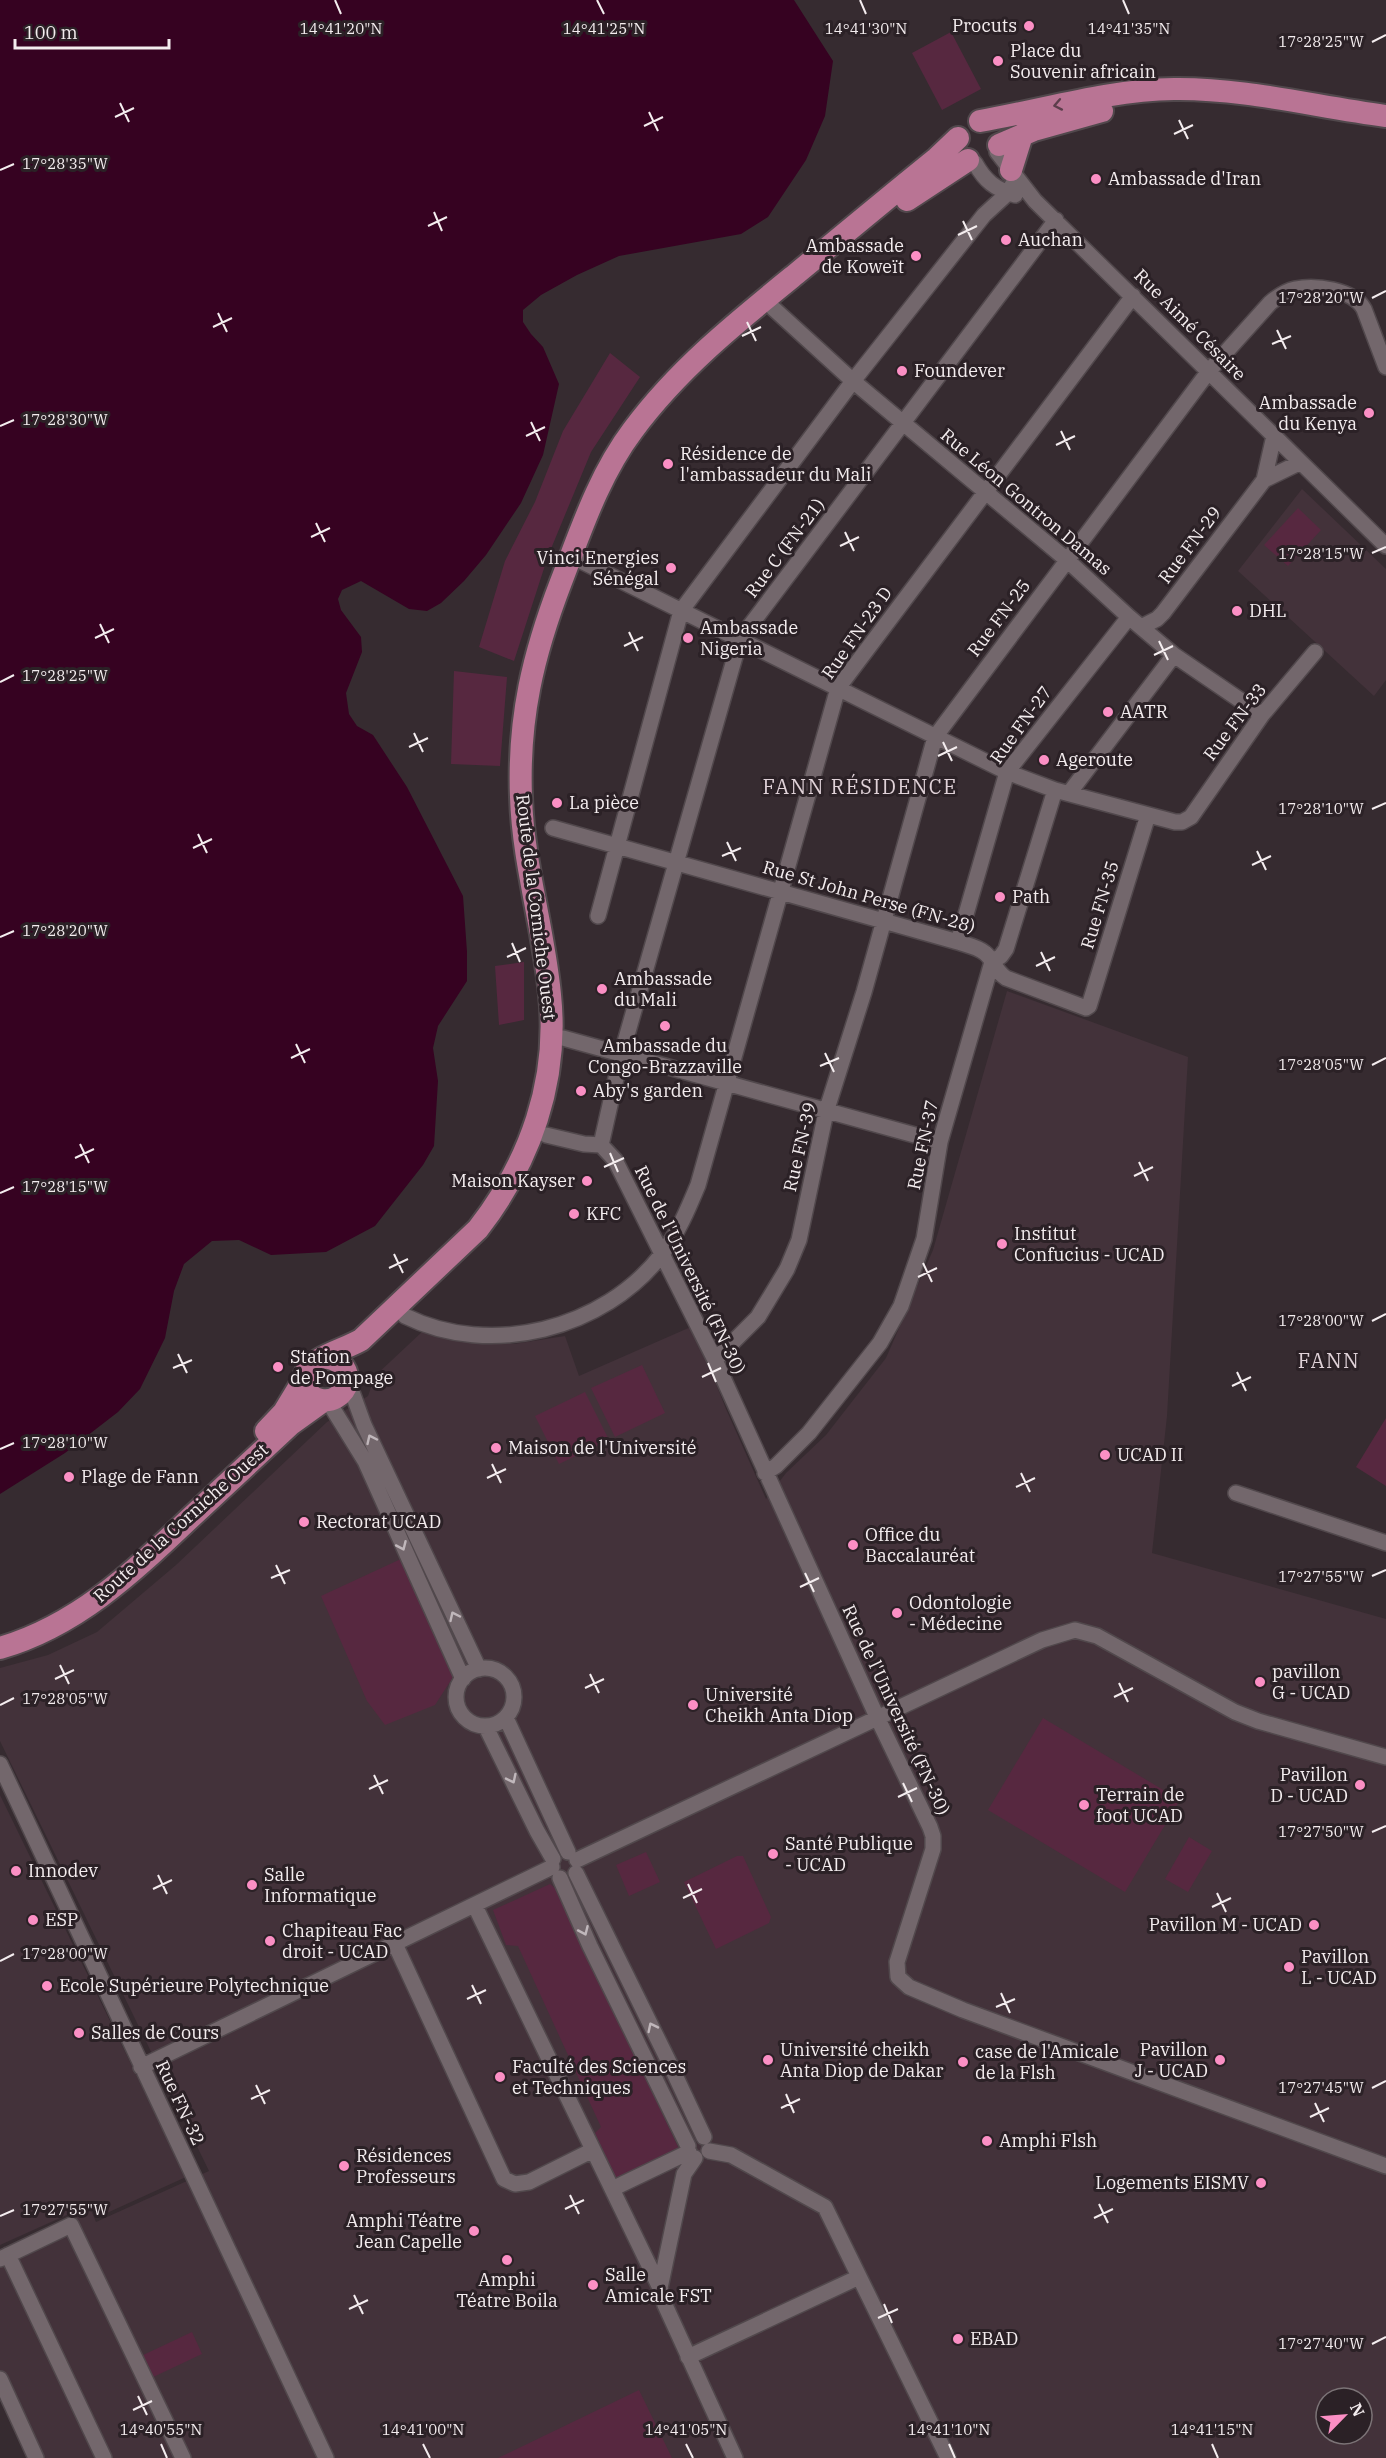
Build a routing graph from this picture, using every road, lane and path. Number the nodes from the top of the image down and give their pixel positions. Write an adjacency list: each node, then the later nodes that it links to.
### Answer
1 (1386, 116): 2 (highway, one-way to 2)
2 (980, 121): 5 (highway); 6 (highway)
3 (1386, 126): 4 (highway)
4 (1022, 135): 6 (highway); 8 (highway)
5 (958, 138): 7 (highway); 54 (highway, Route de la Corniche Ouest)
6 (998, 149): 7 (highway); 8 (street, Rue Aimé Césaire)
7 (971, 161): 9 (street); 13 (highway, Route de la Corniche Ouest)
8 (1014, 174): 9 (street); 10 (street, Rue Aimé Césaire)
9 (1008, 193): 10 (street); 16 (street)
10 (1039, 204): 11 (street, Rue Aimé Césaire)
11 (1056, 220): 12 (street, Rue Aimé Césaire); 17 (street, Rue C (FN-21))
12 (1133, 296): 15 (street, Rue Aimé Césaire); 21 (street, Rue FN-23 D)
13 (773, 308): 16 (street, Rue Léon Gontron Damas); 24 (highway, Route de la Corniche Ouest)
14 (1386, 368): 15 (street, Rue FN-25)
15 (1209, 371): 18 (street, Rue Aimé Césaire); 23 (street, Rue FN-25)
16 (853, 381): 17 (street, Rue Léon Gontron Damas); 25 (street)
17 (903, 423): 21 (street, Rue Léon Gontron Damas); 27 (street, Rue C (FN-21))
18 (1274, 436): 19 (street, Rue Aimé Césaire); 20 (street)
19 (1299, 463): 20 (street); 22 (street, Rue Aimé Césaire)
20 (1264, 480): 26 (street, Rue FN-29)
21 (985, 492): 23 (street, Rue Léon Gontron Damas); 30 (street, Rue FN-23 D)
22 (1386, 546)
23 (1066, 560): 26 (street, Rue Léon Gontron Damas); 32 (street, Rue FN-25)
24 (581, 561): 25 (street); 45 (highway, Route de la Corniche Ouest)
25 (681, 611): 27 (street); 37 (street)
26 (1135, 622): 29 (street, Rue Léon Gontron Damas); 33 (street, Rue FN-27)
27 (740, 639): 30 (street); 38 (street, Rue C (FN-21))
28 (1315, 652): 31 (street, Rue FN-33)
29 (1174, 655): 31 (street, Rue Léon Gontron Damas); 34 (street, Rue FN-37)
30 (838, 688): 32 (street); 39 (street, Rue FN-23 D)
31 (1262, 715): 35 (street, Rue FN-33)
32 (935, 737): 33 (street); 41 (street, Rue FN-25)
33 (1007, 772): 34 (street); 42 (street, Rue FN-27)
34 (1062, 791): 35 (street); 43 (street, Rue FN-37)
35 (1148, 815): 44 (street, Rue FN-35)
36 (553, 828): 37 (street, Rue St John Perse (FN-28))
37 (616, 845): 38 (street, Rue St John Perse (FN-28)); 40 (street)
38 (677, 862): 39 (street, Rue St John Perse (FN-28)); 46 (street, Rue C (FN-21))
39 (780, 891): 41 (street, Rue St John Perse (FN-28)); 47 (street, Rue FN-23 D)
40 (598, 915)
41 (883, 920): 42 (street, Rue St John Perse (FN-28)); 48 (street, Rue FN-39)
42 (958, 942): 43 (street, Rue St John Perse (FN-28))
43 (992, 962): 44 (street, Rue St John Perse (FN-28)); 50 (street, Rue FN-37)
44 (1089, 1006)
45 (563, 1038): 46 (street); 49 (highway, Route de la Corniche Ouest)
46 (621, 1056): 47 (street); 51 (street)
47 (726, 1082): 48 (street); 52 (street, Rue FN-23 D)
48 (826, 1112): 50 (street); 55 (street, Rue FN-39)
49 (546, 1135): 51 (street); 53 (highway, Route de la Corniche Ouest)
50 (940, 1142): 59 (street, Rue FN-37)
51 (601, 1145): 52 (street, Rue de l'Université (FN-30))
52 (661, 1256): 53 (street, Rue FN-23 D); 55 (street, Rue de l'Université (FN-30))
53 (405, 1316): 56 (highway, Route de la Corniche Ouest)
54 (324, 1358): 56 (highway); 57 (highway)
55 (715, 1360): 59 (street, Rue de l'Université (FN-30))
56 (348, 1378): 58 (highway); 64 (street, one-way to 56)
57 (304, 1379): 58 (highway); 62 (highway, Route de la Corniche Ouest)
58 (326, 1401): 63 (highway, Route de la Corniche Ouest); 65 (street, one-way to 65)
59 (765, 1473): 66 (street, Rue de l'Université (FN-30))
60 (1236, 1493): 61 (street)
61 (1386, 1543)
62 (0, 1637)
63 (0, 1648)
64 (479, 1669): 65 (street); 67 (street)
65 (463, 1679): 68 (street)
66 (877, 1717): 69 (street); 72 (street); 79 (street, Rue de l'Université (FN-30))
67 (506, 1718): 68 (street); 72 (street)
68 (486, 1727): 73 (street, one-way to 73)
69 (1386, 1757)
70 (0, 1764): 71 (street, Rue FN-32)
71 (5, 1789): 76 (street, Rue FN-32)
72 (574, 1862): 73 (street); 73 (street); 77 (street, one-way to 72)
73 (555, 1868): 74 (street); 77 (street, one-way to 77)
74 (475, 1906): 75 (street); 78 (street)
75 (395, 1944): 76 (street); 78 (street)
76 (141, 2067): 89 (street, Rue FN-32)
77 (697, 2149): 80 (street); 82 (street); 83 (street)
78 (593, 2150): 80 (street)
79 (1386, 2166)
80 (612, 2189): 83 (street)
81 (4, 2257): 87 (street); 88 (street)
82 (859, 2277): 84 (street); 91 (street)
83 (660, 2288): 84 (street)
84 (688, 2357): 90 (street)
85 (0, 2379): 86 (street)
86 (36, 2458)
87 (104, 2458)
88 (183, 2458)
89 (326, 2458)
90 (735, 2458)
91 (948, 2458)

